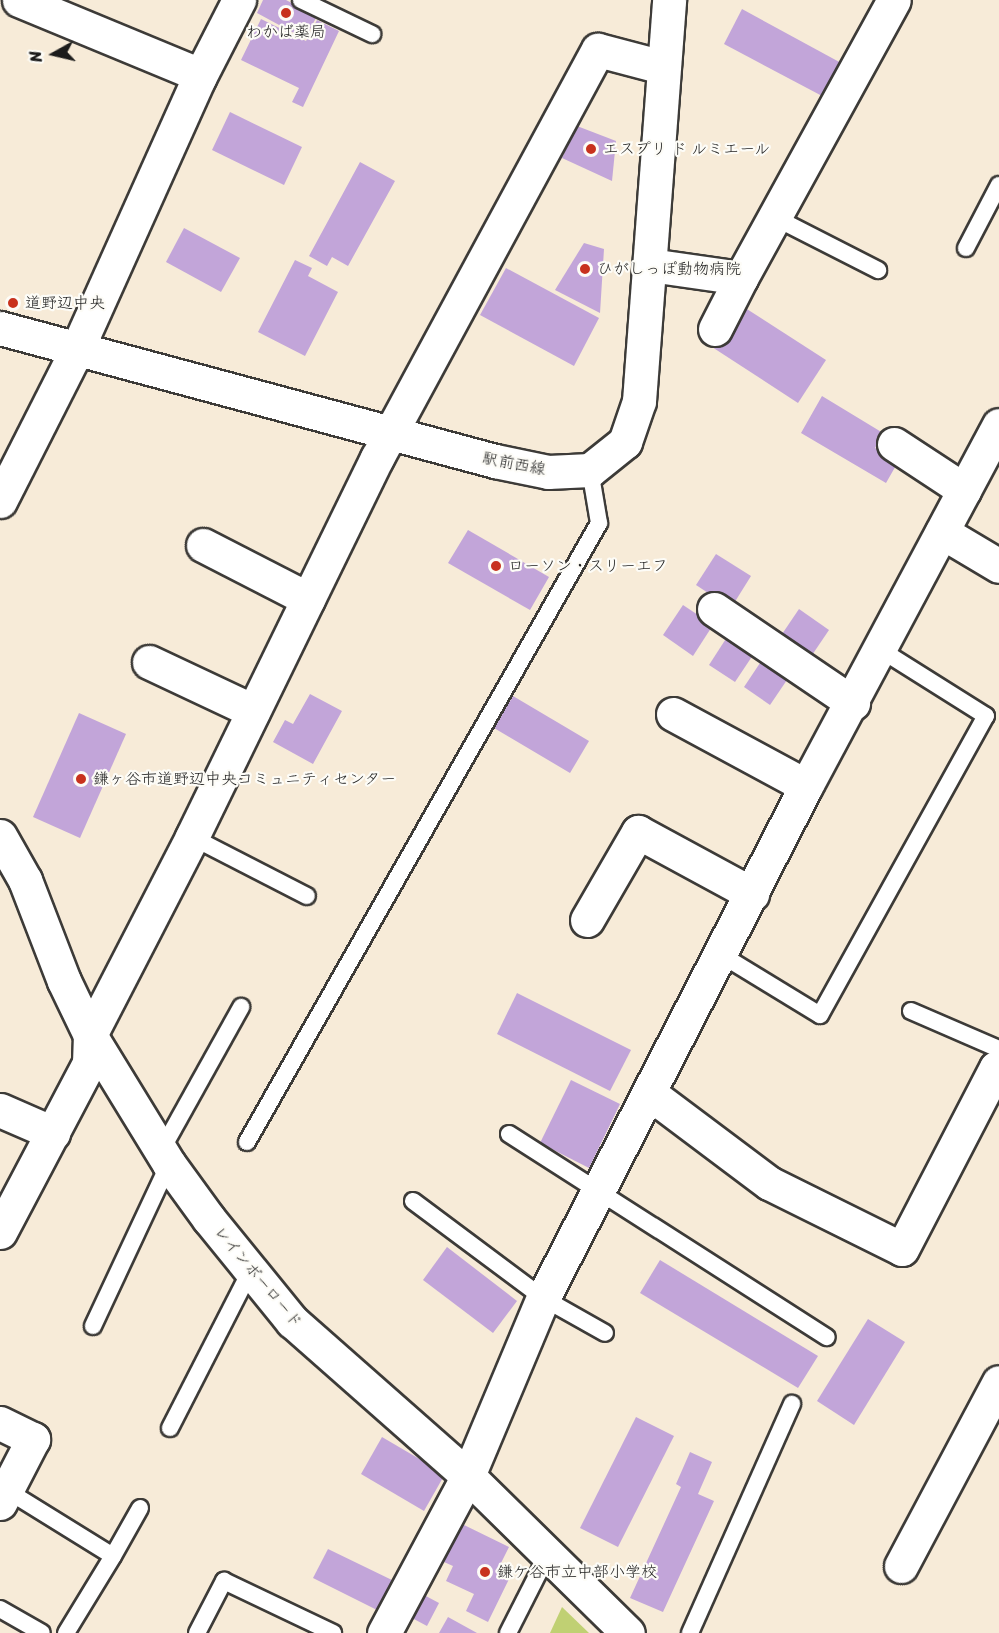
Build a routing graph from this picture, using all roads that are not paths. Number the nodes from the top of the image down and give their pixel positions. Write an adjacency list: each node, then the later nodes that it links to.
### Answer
1 (19, 0): 8 (street)
2 (239, 0): 8 (street)
3 (301, 0): 6 (lane)
4 (669, 0): 7 (street)
5 (894, 0): 10 (street)
6 (372, 34)
7 (663, 67): 12 (street); 19 (street)
8 (200, 75): 17 (street)
9 (999, 185): 11 (lane)
10 (774, 217): 13 (lane); 14 (street)
11 (966, 248)
12 (650, 265): 14 (street); 21 (street)
13 (878, 270)
14 (741, 278): 16 (street)
15 (0, 328): 17 (street, 駅前西線)
16 (715, 329)
17 (78, 347): 19 (street, 駅前西線); 23 (street)
18 (999, 425): 22 (street)
19 (391, 433): 21 (street, 駅前西線); 27 (street)
20 (894, 444): 22 (street)
21 (590, 470): 49 (lane)
22 (964, 490): 24 (street)
23 (0, 501)
24 (942, 532): 26 (street); 29 (street)
25 (203, 545): 27 (street)
26 (999, 566)
27 (308, 599): 32 (street)
28 (714, 609): 31 (street)
29 (881, 650): 31 (street); 40 (lane)
30 (149, 662): 32 (street)
31 (853, 703): 34 (street)
32 (253, 711): 36 (street)
33 (673, 714): 34 (street)
34 (806, 786): 37 (street)
35 (0, 836): 43 (street, レインボーロード)
36 (192, 837): 38 (lane); 43 (street)
37 (752, 894): 39 (street); 40 (street)
38 (307, 896)
39 (587, 920)
40 (720, 954): 45 (street)
41 (241, 1007): 50 (lane)
42 (911, 1011): 44 (lane)
43 (90, 1035): 47 (street); 50 (street, レインボーロード)
44 (998, 1062): 45 (street)
45 (649, 1093): 51 (street)
46 (0, 1110): 47 (street)
47 (53, 1133): 53 (street)
48 (509, 1134): 51 (lane)
49 (247, 1142)
50 (165, 1158): 54 (street, レインボーロード); 56 (lane)
51 (599, 1191): 55 (street); 58 (lane)
52 (413, 1201): 55 (lane)
53 (0, 1232)
54 (251, 1270): 62 (lane); 63 (street, レインボーロード)
55 (543, 1298): 57 (lane); 63 (street)
56 (93, 1326)
57 (605, 1333)
58 (827, 1337)
59 (999, 1382): 68 (street)
60 (792, 1404): 77 (lane)
61 (0, 1423): 64 (street)
62 (170, 1428)
63 (468, 1476): 67 (street, レインボーロード); 74 (street)
64 (4, 1497): 66 (lane)
65 (141, 1508): 66 (lane)
66 (113, 1556): 71 (lane)
67 (547, 1556): 75 (lane); 76 (street, レインボーロード)
68 (901, 1566)
69 (0, 1609): 70 (lane)
70 (42, 1633)
71 (66, 1633)
72 (197, 1633): 73 (lane)
73 (333, 1633)
74 (384, 1633)
75 (508, 1633)
76 (628, 1633)
77 (690, 1633)

